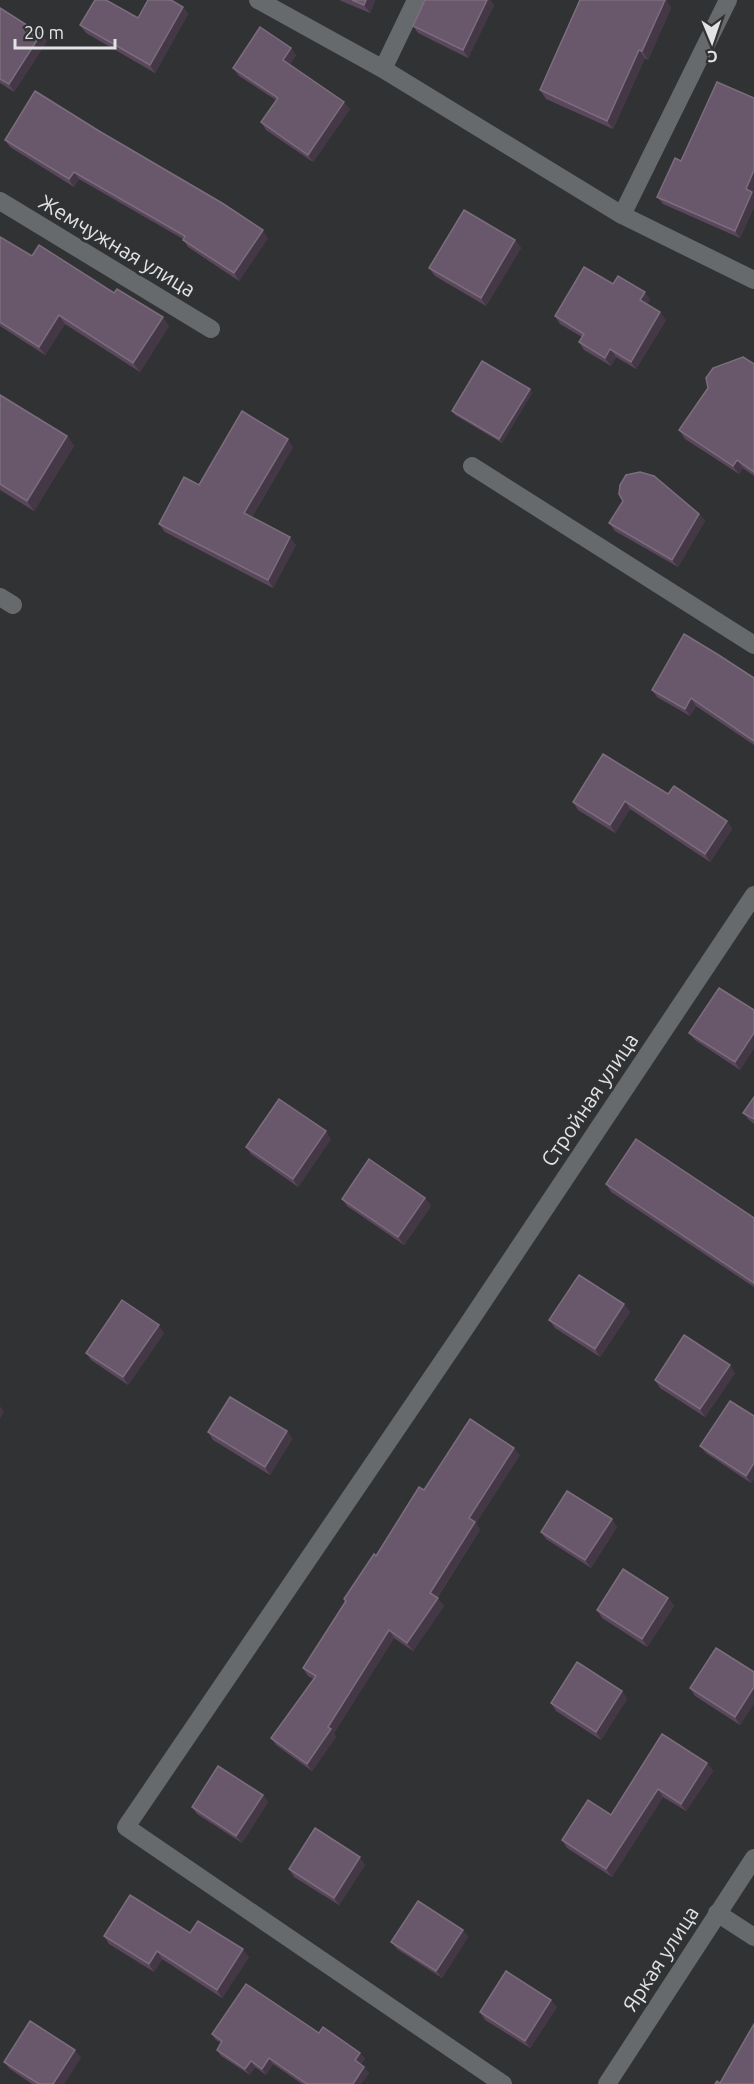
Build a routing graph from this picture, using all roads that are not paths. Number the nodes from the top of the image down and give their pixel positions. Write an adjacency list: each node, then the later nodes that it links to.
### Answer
1 (258, 0): 4 (street)
2 (416, 0): 4 (street)
3 (728, 0): 6 (street)
4 (383, 69): 6 (street)
5 (0, 201): 8 (street, Жемчужная улица)
6 (622, 215): 7 (street)
7 (754, 280)
8 (211, 329)
9 (472, 466): 10 (street)
10 (754, 645)
11 (754, 895): 15 (street, Стройная улица)
12 (754, 1858): 13 (street, Яркая улица)
13 (717, 1913): 14 (street); 16 (street, Яркая улица)
14 (754, 1937)
15 (503, 2084)
16 (607, 2084)

